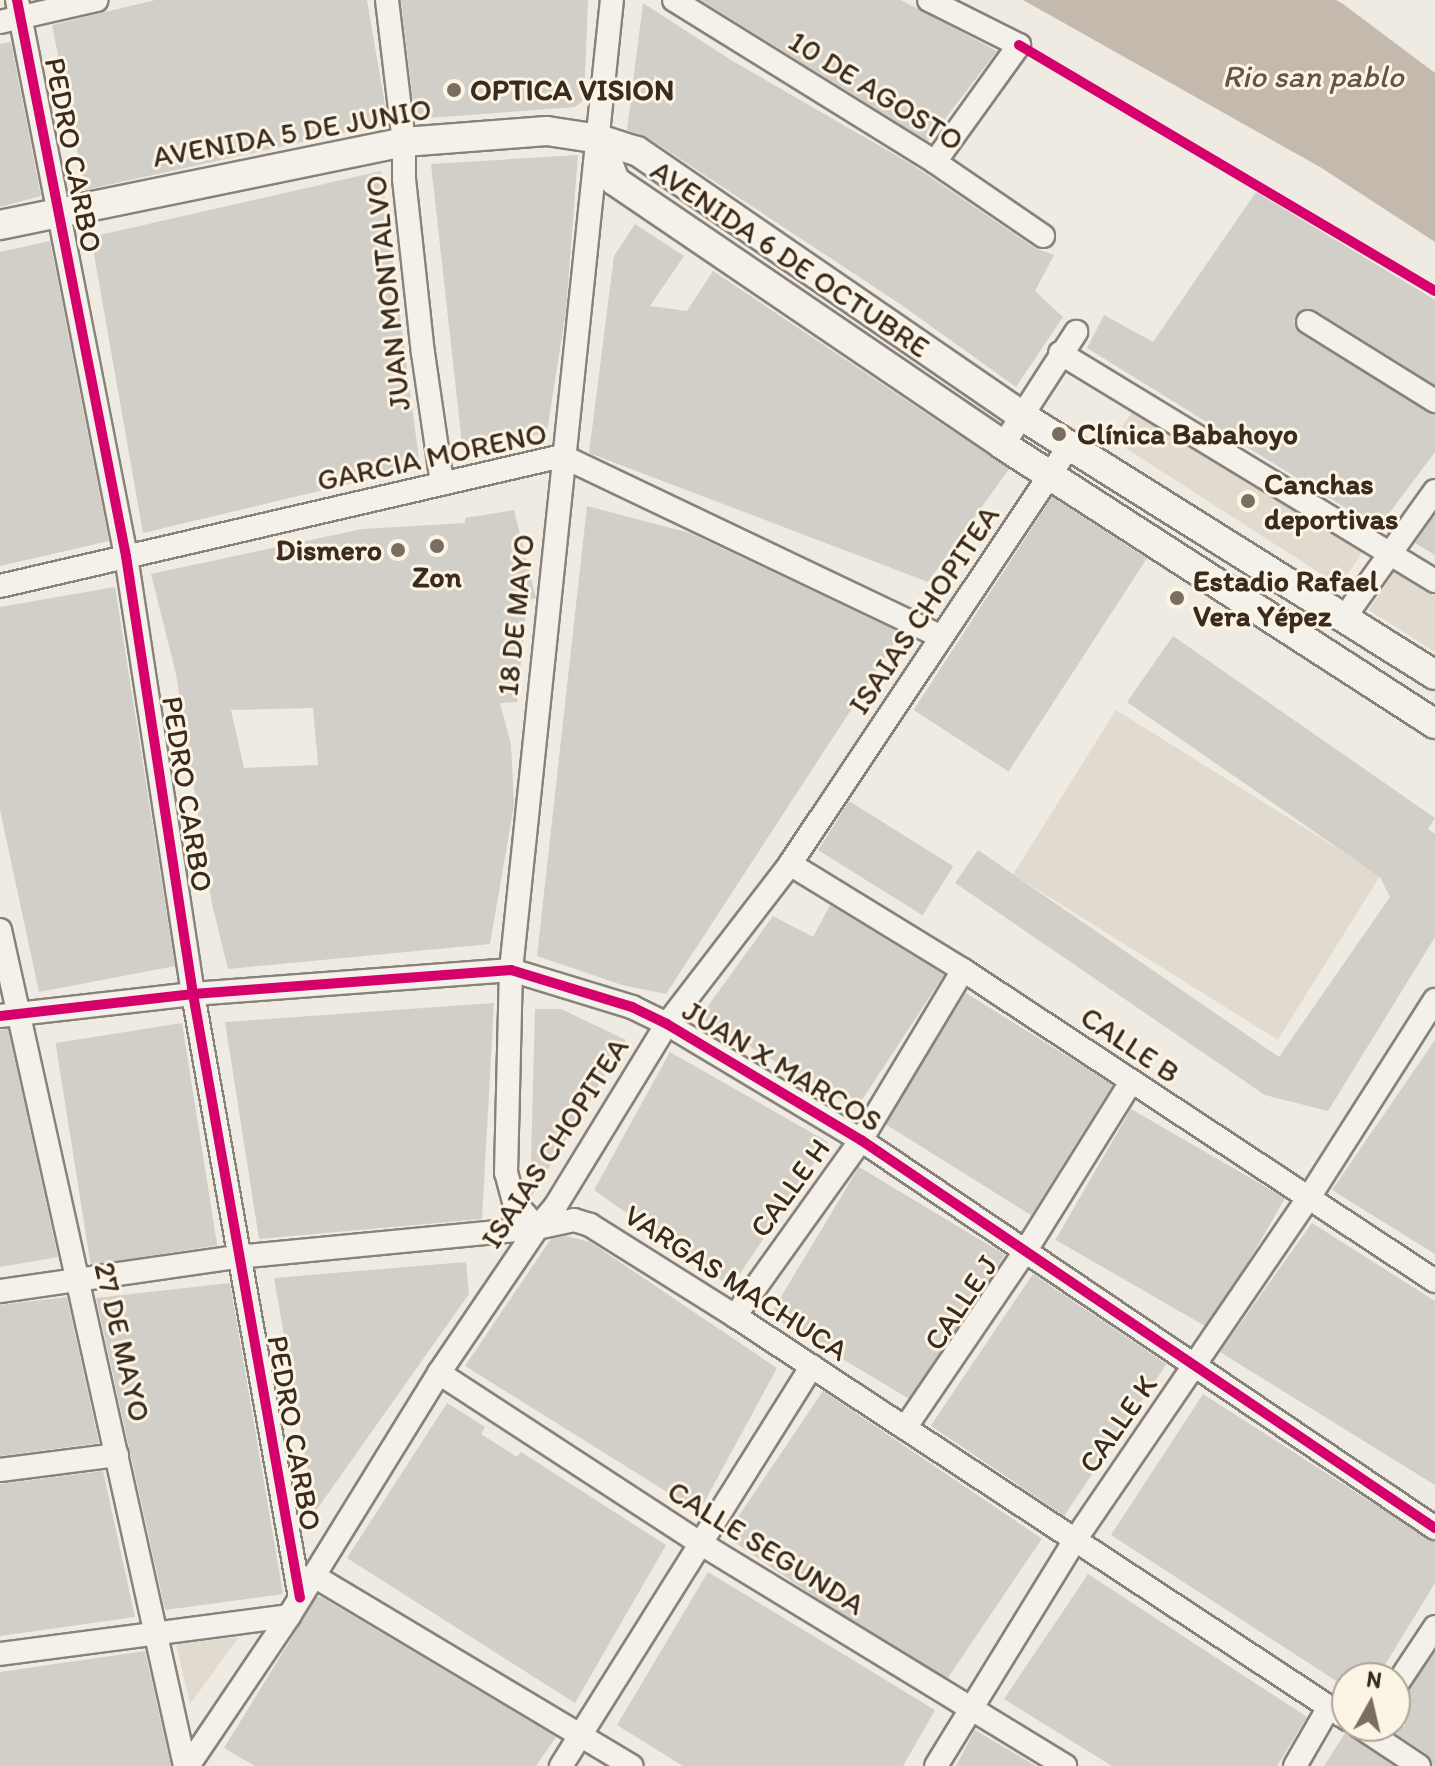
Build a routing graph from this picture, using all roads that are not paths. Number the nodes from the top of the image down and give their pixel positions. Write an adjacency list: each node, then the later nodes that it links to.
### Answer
1 (97, 0): 6 (street)
2 (387, 0): 8 (street, JUAN MONTALVO)
3 (612, 0): 7 (street, 18 DE MAYO)
4 (674, 0): 9 (street, 10 DE AGOSTO)
5 (929, 0): 9 (street)
6 (13, 13): 10 (street, PEDRO CARBO)
7 (599, 139): 8 (main road, AVENIDA 5 DE JUNIO); 17 (main road, AVENIDA 6 DE OCTUBRE); 18 (main road, AVENIDA 6 DE OCTUBRE); 20 (street, 18 DE MAYO)
8 (404, 142): 10 (main road, AVENIDA 5 DE JUNIO); 22 (street, JUAN MONTALVO)
9 (935, 162): 12 (street, 10 DE AGOSTO)
10 (61, 212): 11 (main road, AVENIDA 5 DE JUNIO); 25 (street, PEDRO CARBO)
11 (0, 225)
12 (1043, 236)
13 (1308, 322): 16 (street)
14 (1076, 332): 15 (street)
15 (1060, 353): 17 (street); 24 (street)
16 (1435, 401)
17 (1022, 416): 18 (street); 19 (main road, AVENIDA 6 DE OCTUBRE)
18 (1003, 445): 21 (main road, AVENIDA 6 DE OCTUBRE)
19 (1070, 445): 21 (street, ISAIAS CHOPITEA); 28 (main road, AVENIDA 6 DE OCTUBRE)
20 (562, 456): 22 (street, GARCIA MORENO); 29 (street, GARCIA MORENO); 34 (street, 18 DE MAYO)
21 (1050, 475): 29 (street, ISAIAS CHOPITEA); 31 (main road, AVENIDA 6 DE OCTUBRE)
22 (442, 484): 25 (street, GARCIA MORENO)
23 (1435, 491): 24 (street)
24 (1393, 554): 26 (street); 28 (street)
25 (126, 556): 27 (street, GARCIA MORENO); 36 (street, PEDRO CARBO)
26 (1435, 581)
27 (0, 586)
28 (1344, 618): 30 (main road, AVENIDA 6 DE OCTUBRE)
29 (941, 637): 32 (street, ISAIAS CHOPITEA)
30 (1435, 675)
31 (1435, 724)
32 (790, 864): 35 (street, CALLE B); 39 (street, ISAIAS CHOPITEA)
33 (0, 930): 38 (street, 27 DE MAYO)
34 (511, 970): 36 (street, JUAN X MARCOS); 39 (street, JUAN X MARCOS); 43 (street, 18 DE MAYO)
35 (963, 970): 40 (street, CALLE B); 41 (street, CALLE H)
36 (193, 994): 38 (street, JUAN X MARCOS); 45 (street, PEDRO CARBO)
37 (1434, 1003): 42 (street, CALLE K)
38 (9, 1015): 46 (street, 27 DE MAYO)
39 (667, 1024): 41 (street, JUAN X MARCOS); 43 (street, ISAIAS CHOPITEA)
40 (1131, 1082): 42 (street, CALLE B); 44 (street, CALLE J)
41 (861, 1140): 44 (street, JUAN X MARCOS); 49 (street, CALLE H)
42 (1308, 1199): 47 (street, CALLE B); 51 (street, CALLE K)
43 (537, 1228): 45 (street, VARGAS MACHUCA); 49 (street, VARGAS MACHUCA); 52 (street, ISAIAS CHOPITEA)
44 (1026, 1250): 51 (street, JUAN X MARCOS); 53 (street, CALLE J)
45 (237, 1257): 46 (street, VARGAS MACHUCA); 60 (street, PEDRO CARBO)
46 (78, 1280): 48 (street, VARGAS MACHUCA); 54 (street, 27 DE MAYO)
47 (1435, 1281)
48 (0, 1291)
49 (735, 1316): 50 (street, VARGAS MACHUCA)
50 (812, 1366): 53 (street, VARGAS MACHUCA); 58 (street)
51 (1195, 1366): 56 (street, JUAN X MARCOS); 57 (street, CALLE K)
52 (439, 1373): 58 (street, CALLE SEGUNDA); 59 (street, ISAIAS CHOPITEA)
53 (905, 1428): 57 (street, VARGAS MACHUCA)
54 (117, 1455): 55 (street); 62 (street, 27 DE MAYO)
55 (0, 1470)
56 (1435, 1528)
57 (1075, 1540): 65 (street, VARGAS MACHUCA); 66 (street, CALLE K)
58 (700, 1543): 66 (street, CALLE SEGUNDA); 67 (street)
59 (314, 1576): 60 (street, ISAIAS CHOPITEA); 67 (street)
60 (294, 1607): 62 (street); 70 (street, ISAIAS CHOPITEA)
61 (1435, 1627): 64 (street)
62 (156, 1632): 63 (street); 70 (street, 27 DE MAYO)
63 (0, 1654)
64 (1411, 1663)
65 (1331, 1707)
66 (970, 1711): 73 (street, CALLE K); 74 (street, CALLE SEGUNDA)
67 (580, 1735): 71 (street); 72 (street)
68 (1331, 1739): 75 (street)
69 (1384, 1742): 76 (street, VARGAS MACHUCA)
70 (187, 1766)
71 (561, 1766)
72 (631, 1766)
73 (936, 1766)
74 (1065, 1766)
75 (1295, 1766)
76 (1419, 1766)

